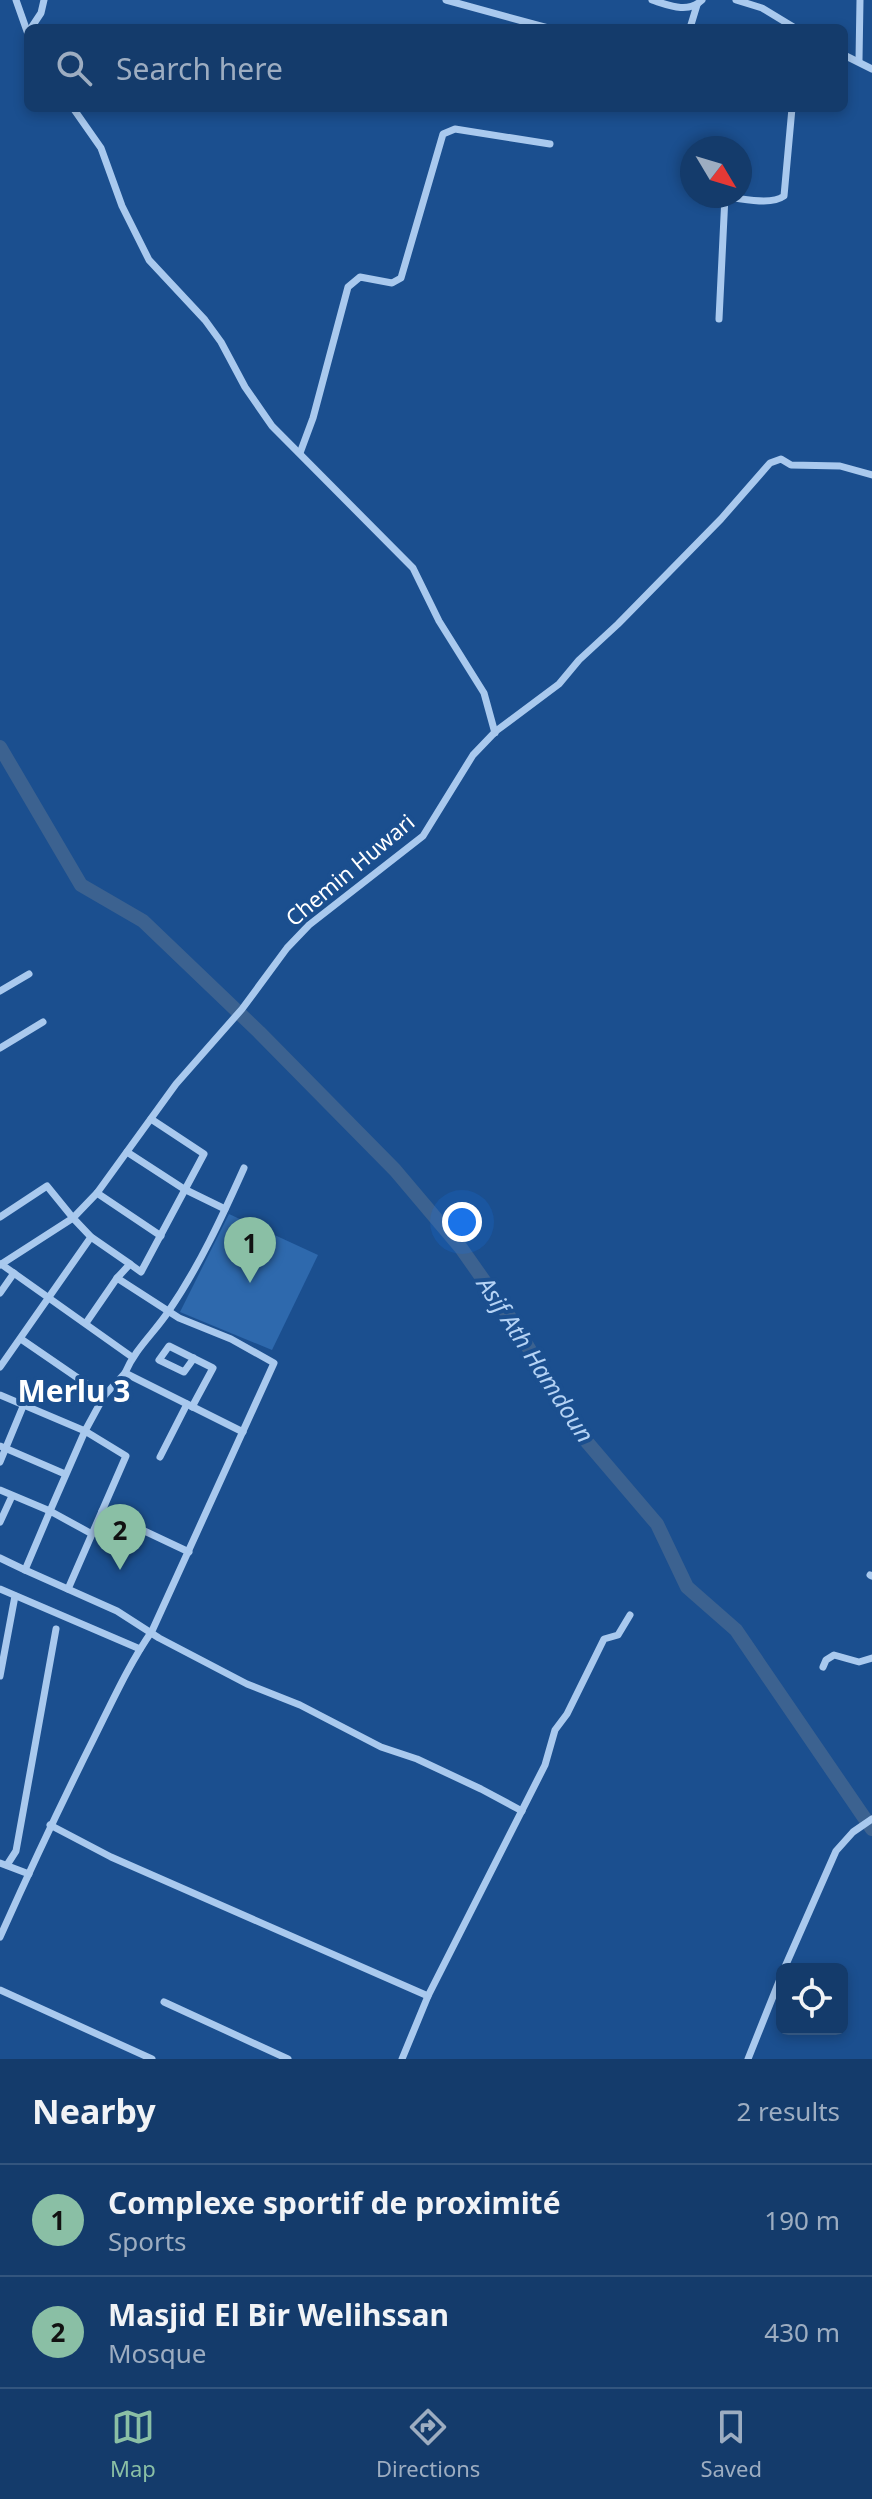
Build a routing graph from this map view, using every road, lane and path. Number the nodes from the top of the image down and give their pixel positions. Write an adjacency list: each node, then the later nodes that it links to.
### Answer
1 (16, 0): 8 (street)
2 (44, 0): 9 (street)
3 (446, 0): 10 (street)
4 (652, 0): 7 (street)
5 (736, 0): 12 (street)
6 (860, 0): 14 (street)
7 (699, 3): 11 (street)
8 (26, 24)
9 (34, 24)
10 (533, 24)
11 (691, 24)
12 (788, 24)
13 (848, 56): 14 (street)
14 (859, 60): 15 (street)
15 (872, 69)
16 (76, 112): 22 (street)
17 (792, 112): 19 (street)
18 (550, 144): 22 (street)
19 (752, 198)
20 (724, 208): 21 (street)
21 (719, 319)
22 (300, 453): 24 (street)
23 (872, 475): 24 (street, Chemin Huwari)
24 (495, 733): 29 (street, Chemin Huwari)
25 (29, 974): 26 (street)
26 (0, 991)
27 (43, 1022): 28 (street)
28 (0, 1048)
29 (151, 1119): 30 (street, Chemin Huwari); 32 (street)
30 (127, 1152): 32 (street); 33 (street, Chemin Huwari)
31 (244, 1168): 34 (street)
32 (184, 1189): 34 (street); 37 (street)
33 (97, 1193): 36 (street, Chemin Huwari); 37 (street)
34 (225, 1209): 45 (street)
35 (0, 1217): 36 (street)
36 (73, 1218): 38 (street); 39 (street, Chemin Huwari)
37 (161, 1236): 40 (street)
38 (91, 1237): 40 (street); 44 (street)
39 (1, 1264): 41 (street)
40 (130, 1264): 42 (street)
41 (14, 1273): 43 (street); 44 (street)
42 (117, 1278): 45 (street); 46 (street)
43 (0, 1293)
44 (49, 1298): 46 (street); 47 (street)
45 (168, 1312): 48 (street); 57 (street)
46 (86, 1323): 48 (street)
47 (21, 1339): 50 (street); 53 (street)
48 (132, 1357): 51 (street)
49 (194, 1358): 49 (street); 55 (street)
50 (0, 1367)
51 (125, 1373): 53 (street); 55 (street)
52 (0, 1395): 54 (street)
53 (104, 1396): 56 (street)
54 (24, 1404): 56 (street); 58 (street)
55 (190, 1405): 57 (street); 59 (street)
56 (85, 1431): 61 (street); 65 (street)
57 (243, 1432): 68 (street)
58 (3, 1448): 60 (street); 61 (street)
59 (160, 1457)
60 (0, 1462)
61 (65, 1474): 64 (street)
62 (0, 1490): 63 (street)
63 (12, 1496): 64 (street); 66 (street)
64 (50, 1511): 67 (street); 70 (street)
65 (102, 1511): 67 (street); 68 (street)
66 (1, 1517)
67 (92, 1534): 72 (street)
68 (189, 1552): 76 (street)
69 (0, 1558): 70 (street)
70 (25, 1570): 72 (street)
71 (0, 1589): 73 (street)
72 (68, 1589): 76 (street)
73 (15, 1596): 77 (street); 80 (street)
74 (630, 1615): 81 (street)
75 (56, 1629): 84 (street)
76 (152, 1631): 77 (street); 81 (street)
77 (140, 1649): 83 (street)
78 (872, 1658): 79 (street)
79 (823, 1667)
80 (0, 1676)
81 (522, 1811): 90 (street)
82 (872, 1819): 87 (street)
83 (50, 1825): 85 (street); 90 (street)
84 (3, 1864): 85 (street)
85 (29, 1874): 86 (street)
86 (0, 1937)
87 (787, 1963)
88 (776, 1989): 95 (street)
89 (0, 1990): 92 (street)
90 (428, 1996): 94 (street)
91 (164, 2002): 93 (street)
92 (152, 2059)
93 (288, 2059)
94 (402, 2059)
95 (748, 2059)

